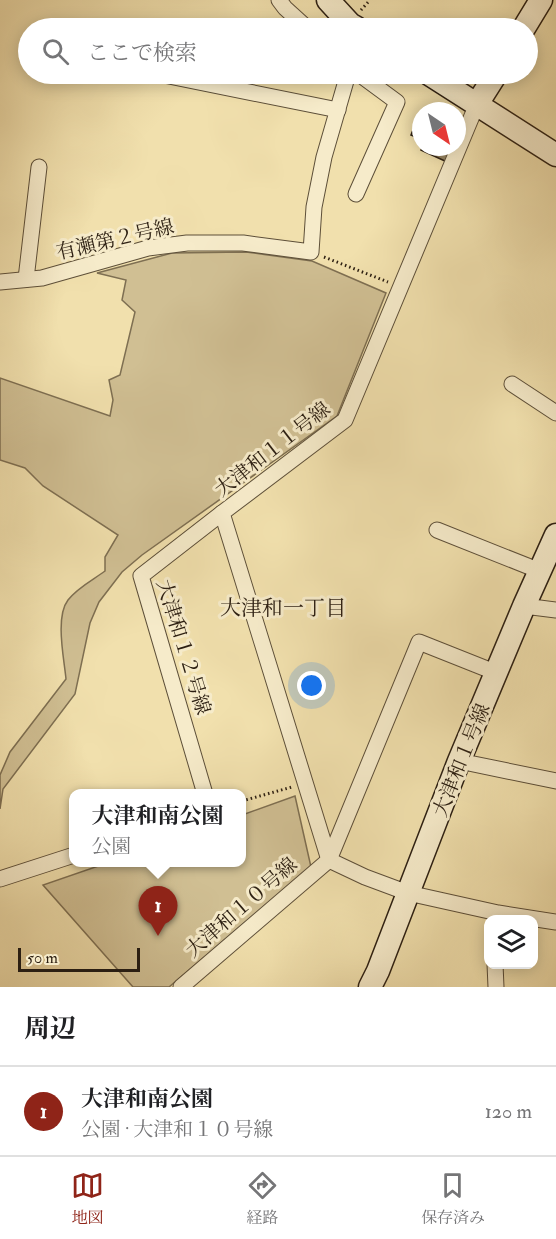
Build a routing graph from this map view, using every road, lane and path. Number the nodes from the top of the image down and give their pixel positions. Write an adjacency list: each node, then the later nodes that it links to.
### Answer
1 (279, 0): 4 (street)
2 (328, 0): 5 (street)
3 (541, 0): 6 (street)
4 (296, 18)
5 (344, 18)
6 (530, 18)
7 (209, 84): 13 (street)
8 (345, 84): 13 (street)
9 (373, 84): 16 (street)
10 (445, 84): 12 (street)
11 (490, 84): 12 (street)
12 (477, 104): 14 (street); 20 (street, 大津和１１号線)
13 (338, 110): 17 (street)
14 (556, 155)
15 (39, 167): 18 (street)
16 (356, 194)
17 (311, 252): 18 (street, 有瀬第２号線); 20 (path)
18 (26, 279): 19 (street, 有瀬第２号線)
19 (0, 282)
20 (401, 288): 23 (street, 大津和１１号線)
21 (512, 384): 22 (street)
22 (556, 412)
23 (222, 513): 32 (street, 大津和１１号線); 33 (street, 大津和１２号線)
24 (437, 530): 26 (street)
25 (556, 535): 26 (street, 大津和１号線)
26 (540, 571): 27 (street, 大津和１号線)
27 (524, 606): 28 (street); 29 (street, 大津和１号線)
28 (556, 610)
29 (497, 673): 30 (street, 大津和１号線); 36 (street)
30 (459, 761): 31 (street); 38 (street, 大津和１号線)
31 (556, 781)
32 (306, 783): 34 (path); 36 (street, 大津和１１号線)
33 (204, 789)
34 (246, 800)
35 (69, 857): 37 (street)
36 (329, 860): 38 (street); 43 (street, 大津和１０号線)
37 (0, 879)
38 (408, 893): 39 (street); 44 (street, 大津和１号線)
39 (494, 915)
40 (538, 920): 41 (street)
41 (556, 922)
42 (495, 969): 45 (street)
43 (180, 987)
44 (370, 987)
45 (496, 987)

